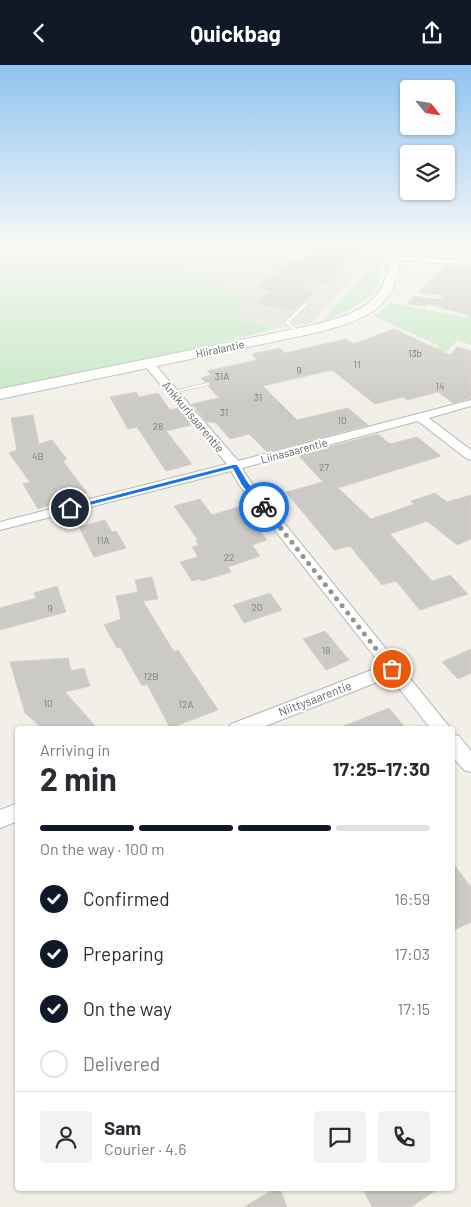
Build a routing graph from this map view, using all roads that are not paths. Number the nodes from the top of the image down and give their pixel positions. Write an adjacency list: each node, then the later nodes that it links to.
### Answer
1 (378, 300): 3 (street, Hiiralantie)
2 (306, 304): 3 (lane)
3 (298, 333): 4 (street, Hiiralantie)
4 (149, 364): 6 (street, Ankkurisaarentie); 7 (street, Hiiralantie)
5 (207, 384): 6 (lane)
6 (172, 392): 11 (street, Ankkurisaarentie)
7 (0, 394)
8 (471, 403): 9 (street, Liinasaarentie)
9 (421, 417): 10 (street); 11 (street, Liinasaarentie)
10 (471, 456)
11 (235, 466): 12 (street, Liinasaarentie); 13 (street, Ankkurisaarentie)
12 (0, 526)
13 (392, 669): 14 (street, Niittysaarentie); 15 (street, Ankkurisaarentie)
14 (245, 726)
15 (440, 726)
16 (455, 745): 17 (street)
17 (471, 764)
18 (15, 813): 19 (street)
19 (0, 819)

